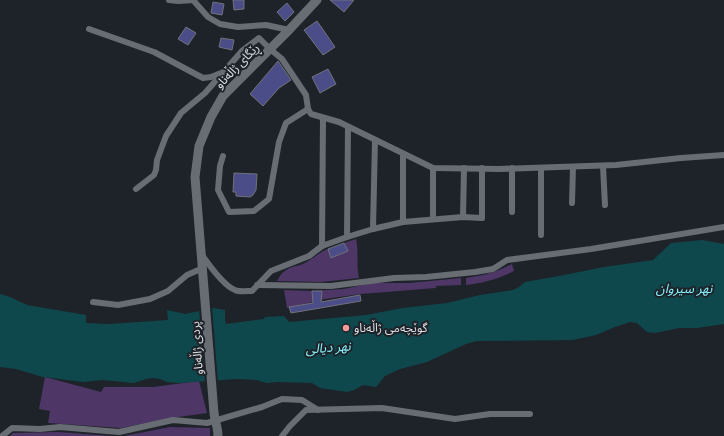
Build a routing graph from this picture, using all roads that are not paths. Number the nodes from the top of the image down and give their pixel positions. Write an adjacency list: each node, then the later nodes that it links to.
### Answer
1 (169, 0): 2 (street)
2 (194, 0): 5 (street)
3 (315, 1): 5 (main road, ڕێگای ژاڵەناو)
4 (89, 29): 7 (street)
5 (289, 30): 6 (main road, ڕێگای ژاڵەناو)
6 (270, 49): 7 (street); 8 (street); 34 (main road, ڕێگای ژاڵەناو)
7 (222, 72): 22 (street)
8 (308, 109): 9 (street); 14 (street)
9 (323, 118): 10 (street); 33 (street)
10 (348, 127): 11 (street); 32 (street)
11 (375, 140): 12 (street); 30 (street)
12 (403, 154): 17 (street); 28 (street)
13 (724, 155): 15 (street)
14 (223, 156)
15 (603, 166): 16 (street); 24 (street)
16 (573, 167): 21 (street); 23 (street)
17 (433, 168): 18 (street); 27 (street)
18 (464, 168): 19 (street); 26 (street)
19 (482, 168): 20 (street); 26 (street)
20 (512, 168): 21 (street); 25 (street)
21 (541, 168): 31 (street)
22 (136, 189)
23 (572, 202)
24 (605, 205)
25 (512, 212)
26 (463, 217): 27 (street)
27 (433, 220): 28 (street)
28 (402, 222): 30 (street)
29 (724, 227): 37 (street)
30 (373, 229): 32 (street)
31 (541, 235)
32 (348, 237): 33 (street)
33 (322, 246): 37 (street)
34 (202, 255): 35 (main road, ڕێگای ژاڵەناو); 37 (street)
35 (203, 268): 36 (main road, ڕێگای ژاڵەناو); 38 (street)
36 (204, 281): 41 (main road, پردی ژاڵەناو)
37 (257, 285)
38 (94, 302)
39 (318, 410): 40 (street); 41 (street); 45 (street)
40 (530, 414)
41 (214, 417): 42 (street); 43 (main road); 44 (main road)
42 (2, 436)
43 (213, 436)
44 (218, 436)
45 (282, 436)

